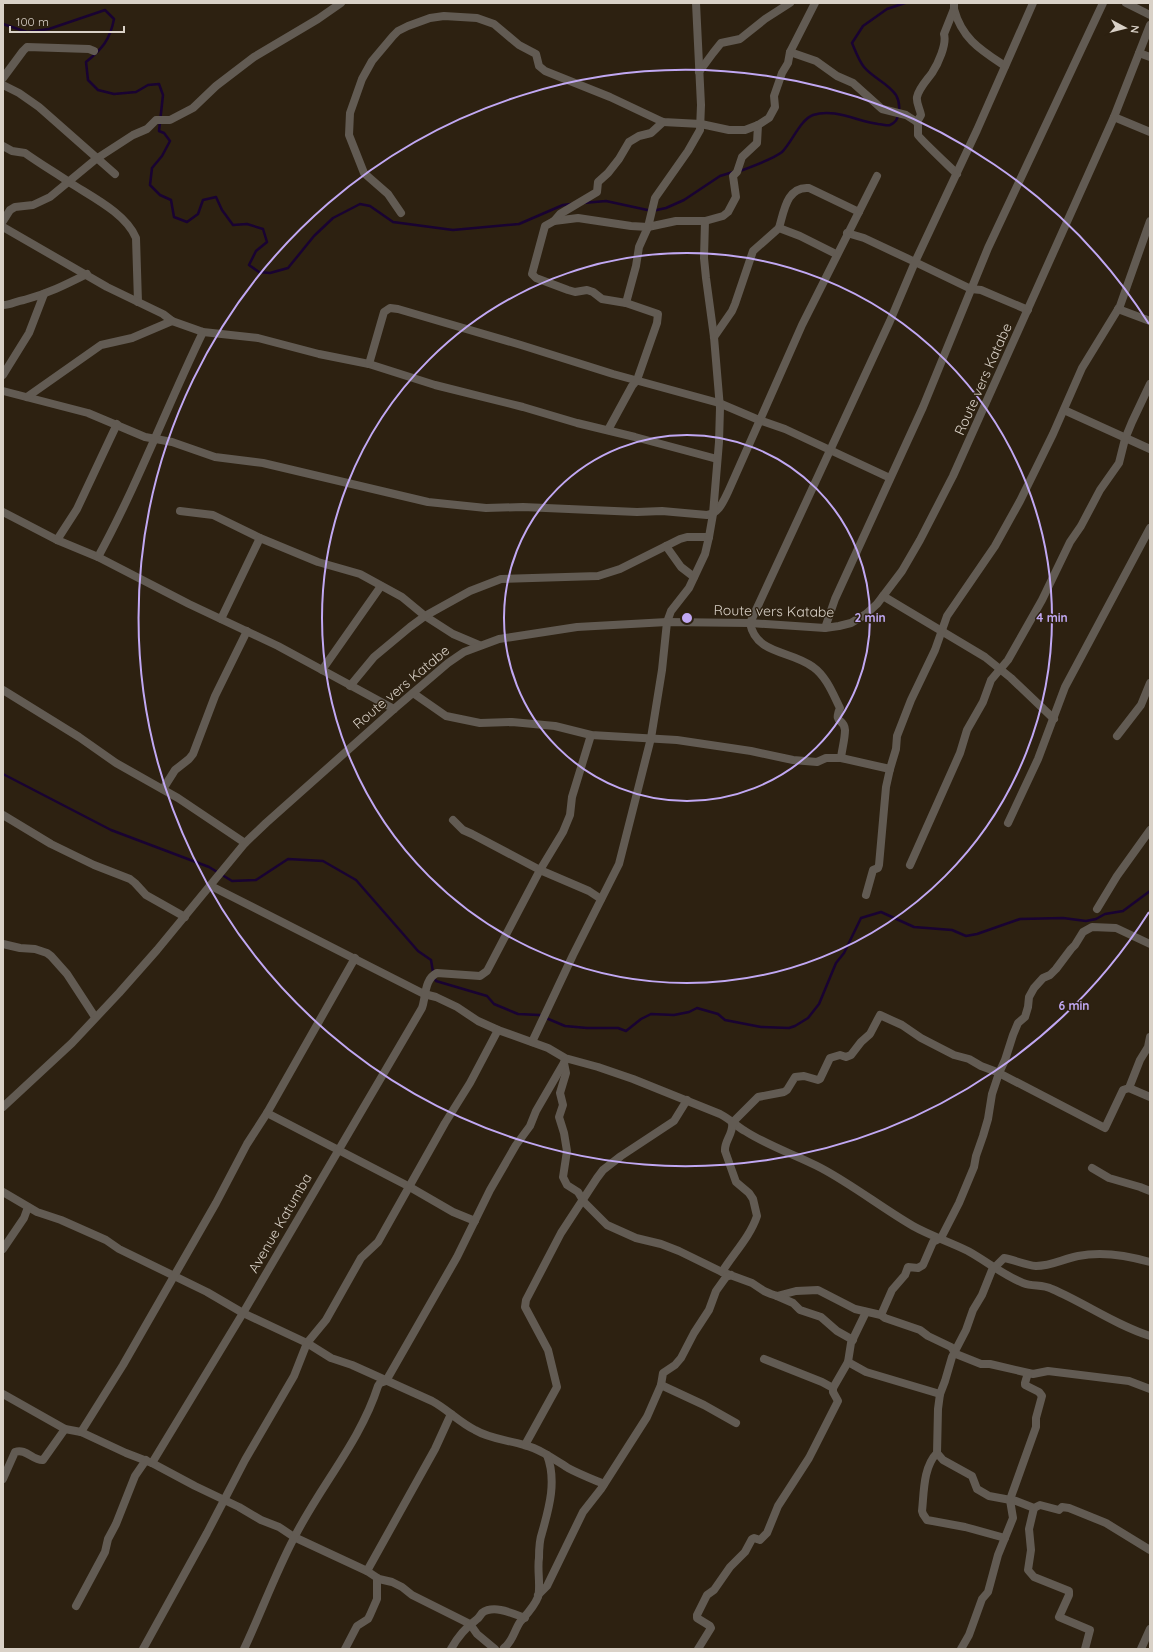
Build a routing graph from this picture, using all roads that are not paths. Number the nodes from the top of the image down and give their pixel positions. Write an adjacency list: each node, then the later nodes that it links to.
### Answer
1 (341, 3): 26 (street)
2 (696, 3): 16 (street)
3 (790, 3): 16 (street)
4 (814, 3): 12 (street)
5 (1033, 3): 15 (street)
6 (1103, 3): 44 (street)
7 (1126, 3): 9 (street)
8 (954, 6): 15 (street); 21 (street)
9 (1150, 15)
10 (1150, 25): 13 (street, Route vers Katabe)
11 (94, 51): 17 (street)
12 (790, 52): 21 (street); 23 (street)
13 (1140, 53): 14 (street); 19 (street, Route vers Katabe)
14 (1150, 57)
15 (1005, 66): 28 (street)
16 (699, 72): 22 (street)
17 (3, 78)
18 (3, 85): 26 (street)
19 (1114, 117): 24 (street); 50 (street, Route vers Katabe)
20 (663, 122): 22 (street); 32 (street); 34 (street)
21 (917, 122): 28 (street)
22 (701, 124): 23 (street); 38 (street)
23 (758, 125): 35 (street)
24 (1150, 132)
25 (3, 146): 30 (street)
26 (96, 159): 27 (street); 30 (street)
27 (115, 174)
28 (957, 174): 42 (street)
29 (877, 176): 31 (street)
30 (68, 182): 33 (street); 46 (street)
31 (859, 212): 39 (street); 40 (street)
32 (401, 213)
33 (3, 221)
34 (554, 221): 38 (street); 47 (street)
35 (705, 221): 38 (street); 54 (street)
36 (1150, 222): 49 (street)
37 (3, 227): 43 (street)
38 (648, 227): 47 (street)
39 (779, 228): 41 (street); 54 (street)
40 (847, 233): 41 (street); 42 (street)
41 (836, 254): 63 (street)
42 (915, 262): 44 (street); 69 (street)
43 (87, 274): 45 (street); 46 (street)
44 (971, 289): 50 (street); 71 (street)
45 (44, 294): 48 (street); 56 (street)
46 (138, 302): 51 (street)
47 (626, 303): 57 (street)
48 (3, 305)
49 (1118, 309): 52 (street); 62 (street)
50 (1028, 310): 83 (street, Route vers Katabe)
51 (172, 321): 53 (street); 60 (street)
52 (1150, 321)
53 (203, 332): 55 (street); 66 (street)
54 (714, 337): 61 (street)
55 (369, 364): 57 (street); 65 (street)
56 (3, 375)
57 (637, 380): 61 (street); 65 (street)
58 (1150, 384): 67 (street)
59 (3, 391): 60 (street)
60 (27, 396): 64 (street)
61 (719, 403): 63 (street); 70 (street)
62 (1064, 410): 67 (street); 90 (street)
63 (759, 420): 69 (street); 74 (street)
64 (117, 424): 66 (street); 78 (street)
65 (608, 430): 70 (street)
66 (154, 439): 74 (street); 80 (street)
67 (1125, 439): 68 (street); 93 (street)
68 (1150, 449)
69 (830, 451): 71 (street); 87 (street)
70 (717, 459): 74 (street)
71 (890, 478): 88 (street)
72 (180, 511): 77 (street)
73 (3, 512): 78 (street)
74 (713, 514): 76 (street)
75 (1150, 528): 99 (street)
76 (709, 536): 79 (street); 81 (street)
77 (260, 538): 82 (street); 85 (street)
78 (57, 540): 80 (street)
79 (666, 546): 81 (street); 84 (street)
80 (98, 557): 85 (street)
81 (694, 577): 86 (street)
82 (381, 586): 84 (street); 92 (street)
83 (883, 596): 88 (street, Route vers Katabe); 90 (street)
84 (425, 616): 91 (street); 95 (street)
85 (221, 619): 89 (street)
86 (666, 622): 87 (street, Route vers Katabe); 91 (street, Route vers Katabe); 102 (street)
87 (750, 623): 88 (street, Route vers Katabe); 103 (street)
88 (825, 628)
89 (247, 631): 92 (street); 105 (street)
90 (943, 632): 93 (street); 104 (street)
91 (479, 645): 97 (street, Route vers Katabe)
92 (322, 670): 95 (street)
93 (998, 670): 99 (street); 111 (street)
94 (1150, 684): 101 (street)
95 (350, 686): 98 (street)
96 (3, 690): 105 (street)
97 (413, 693): 98 (street, Route vers Katabe); 100 (street)
98 (394, 709): 110 (street, Route vers Katabe)
99 (1054, 718): 108 (street)
100 (591, 735): 102 (street); 112 (street)
101 (1117, 736)
102 (651, 738): 103 (street); 115 (street)
103 (841, 758): 104 (street)
104 (890, 769): 114 (street)
105 (163, 789): 110 (street)
106 (3, 814): 117 (street)
107 (453, 820): 112 (street)
108 (1008, 823)
109 (1150, 830): 116 (street)
110 (245, 843): 113 (street, Route vers Katabe)
111 (910, 865)
112 (540, 870): 115 (street); 121 (street, Avenue Katumba)
113 (214, 882): 117 (street, Route vers Katabe); 120 (street)
114 (866, 895)
115 (601, 899): 125 (street)
116 (1097, 909)
117 (185, 917): 122 (street, Route vers Katabe)
118 (3, 944): 122 (street)
119 (1150, 944): 127 (street)
120 (355, 958): 121 (street); 132 (street)
121 (424, 994): 123 (street); 134 (street, Avenue Katumba)
122 (95, 1017): 131 (street, Route vers Katabe)
123 (498, 1030): 125 (street); 136 (street)
124 (1150, 1036): 128 (street)
125 (532, 1042): 126 (street)
126 (565, 1060): 130 (street); 139 (street); 141 (street)
127 (999, 1073): 128 (street); 133 (street); 142 (street)
128 (1129, 1088): 129 (street)
129 (1150, 1097)
130 (687, 1100): 133 (street); 139 (street)
131 (3, 1107)
132 (267, 1113): 134 (street); 148 (street)
133 (732, 1123): 142 (street); 146 (street)
134 (338, 1150): 136 (street); 151 (street, Avenue Katumba)
135 (1092, 1168): 137 (street)
136 (408, 1186): 141 (street); 155 (street)
137 (1150, 1191)
138 (3, 1192): 140 (street)
139 (582, 1199): 146 (street); 170 (street)
140 (28, 1207): 143 (street); 148 (street)
141 (475, 1221): 160 (street)
142 (941, 1238): 145 (street); 152 (street)
143 (3, 1249)
144 (1150, 1262): 145 (street)
145 (996, 1267): 153 (street); 156 (street)
146 (722, 1272): 147 (street)
147 (731, 1275): 149 (street); 161 (street)
148 (174, 1276): 151 (street); 169 (street)
149 (777, 1296): 150 (street); 154 (street)
150 (866, 1312): 152 (street); 154 (street)
151 (243, 1313): 155 (street); 173 (street, Avenue Katumba)
152 (882, 1315): 156 (street)
153 (1150, 1336)
154 (853, 1340): 158 (street)
155 (307, 1343): 160 (street); 176 (street)
156 (954, 1352): 159 (street); 165 (street)
157 (764, 1359): 162 (street)
158 (848, 1362): 162 (street); 165 (street)
159 (1028, 1373): 163 (street); 177 (street)
160 (386, 1381): 166 (street); 179 (street)
161 (661, 1385): 167 (street); 175 (street)
162 (833, 1388): 194 (street)
163 (1150, 1389)
164 (3, 1394): 168 (street)
165 (940, 1394): 171 (street)
166 (451, 1414): 170 (street); 182 (street)
167 (736, 1423)
168 (66, 1429): 169 (street); 174 (street)
169 (81, 1432): 173 (street)
170 (525, 1445): 172 (street)
171 (937, 1453): 177 (street); 180 (street)
172 (547, 1455): 175 (street); 184 (street)
173 (149, 1462): 176 (street); 185 (street, Avenue Katumba)
174 (3, 1479)
175 (604, 1484): 184 (street)
176 (225, 1499): 179 (street); 189 (street)
177 (1010, 1500): 178 (street); 180 (street)
178 (1034, 1508): 181 (street); 196 (street)
179 (294, 1537): 182 (street); 190 (street)
180 (1005, 1538): 195 (street)
181 (1150, 1550)
182 (367, 1571): 183 (street)
183 (377, 1578): 187 (street); 191 (street)
184 (538, 1595): 186 (street)
185 (76, 1606)
186 (525, 1618): 187 (street); 193 (street)
187 (470, 1624): 192 (street); 193 (street)
188 (1150, 1629): 197 (street)
189 (143, 1649)
190 (244, 1649)
191 (345, 1649)
192 (451, 1649)
193 (501, 1649)
194 (698, 1649)
195 (961, 1649)
196 (1085, 1649)
197 (1141, 1649)

